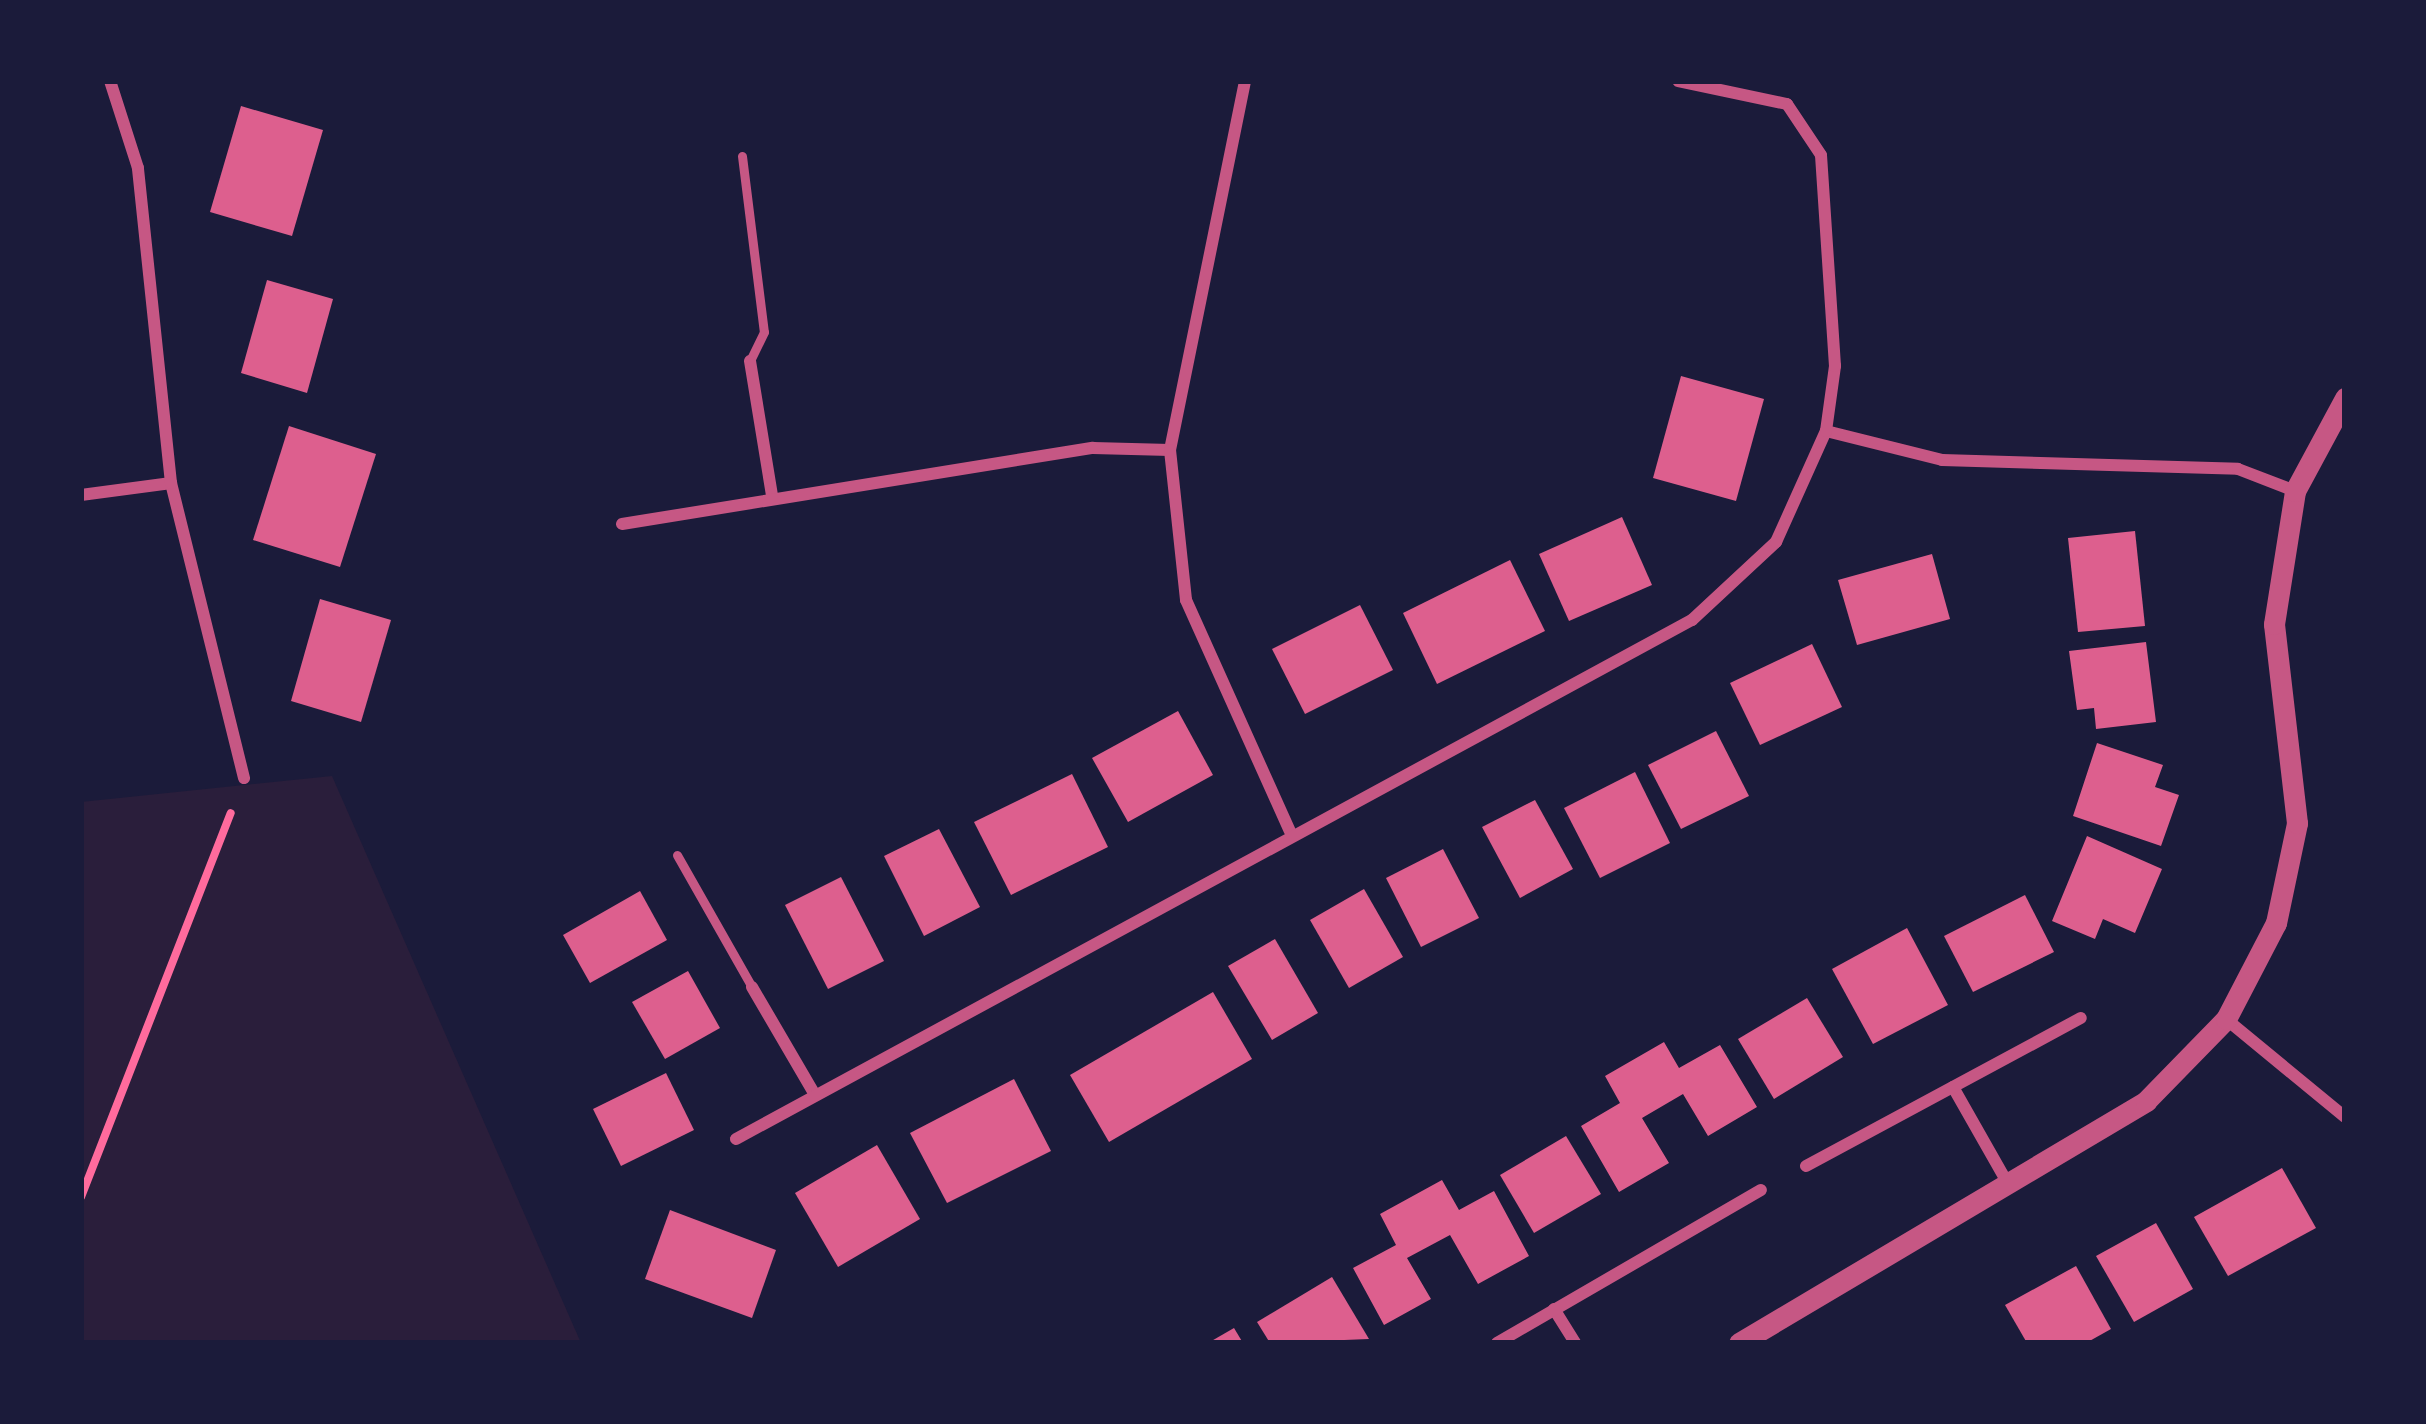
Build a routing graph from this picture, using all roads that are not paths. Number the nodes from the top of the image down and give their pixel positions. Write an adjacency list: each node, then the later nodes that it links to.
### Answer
1 (110, 81): 9 (street)
2 (1245, 81): 8 (street)
3 (1678, 81): 7 (street)
4 (742, 156): 5 (lane)
5 (750, 361): 12 (street)
6 (2345, 398): 10 (street)
7 (1826, 431): 10 (street); 15 (street)
8 (1170, 450): 12 (street); 15 (street)
9 (171, 483): 11 (street); 14 (street)
10 (2295, 491): 19 (street)
11 (81, 496)
12 (772, 496): 13 (street)
13 (622, 524)
14 (244, 778)
15 (1290, 831): 21 (street)
16 (677, 855): 17 (lane)
17 (752, 987): 21 (street)
18 (2081, 1018): 20 (street)
19 (2226, 1019): 22 (street); 25 (street)
20 (1953, 1087): 24 (street); 25 (street)
21 (815, 1095): 23 (street)
22 (2345, 1118)
23 (736, 1139)
24 (1806, 1166)
25 (2008, 1184): 30 (street)
26 (1761, 1190): 27 (street)
27 (1554, 1309): 28 (street); 29 (street)
28 (1497, 1343)
29 (1575, 1343)
30 (1739, 1343)

